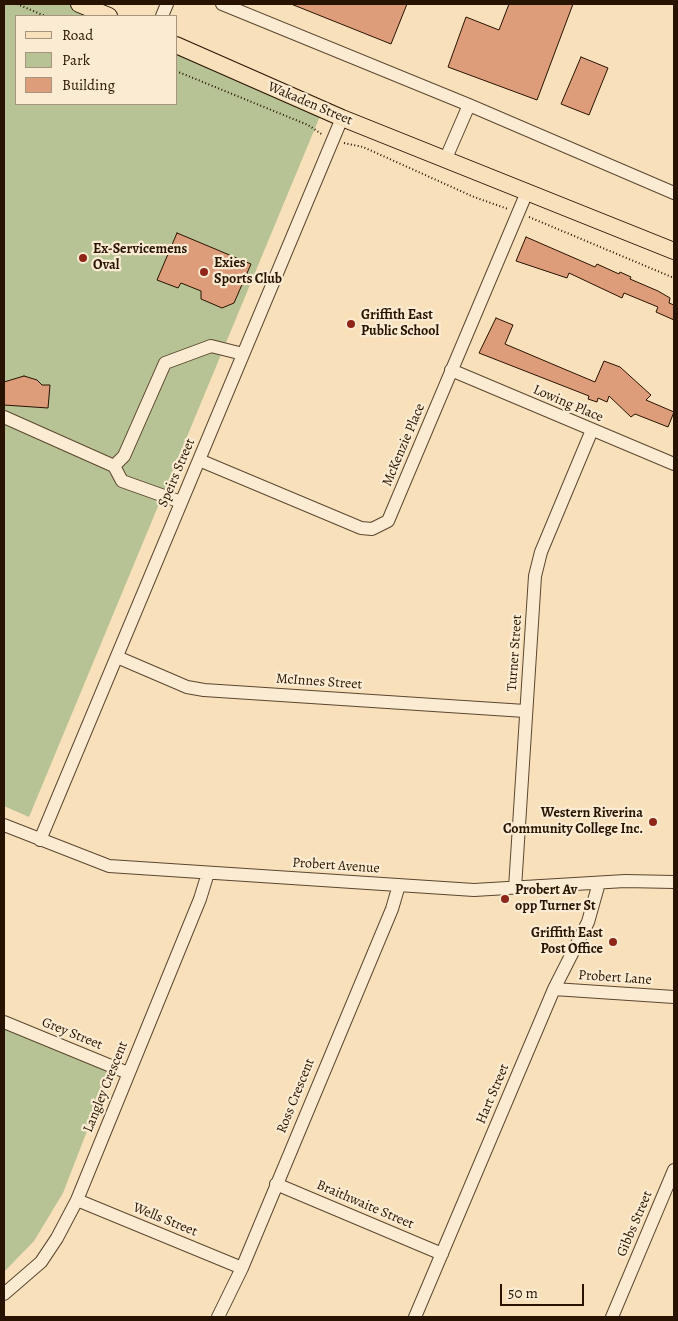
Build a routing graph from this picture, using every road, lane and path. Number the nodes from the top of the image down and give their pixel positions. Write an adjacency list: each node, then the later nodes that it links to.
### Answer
1 (17, 4): 4 (path)
2 (79, 4): 5 (main road)
3 (222, 4): 8 (street)
4 (43, 15)
5 (106, 15)
6 (178, 45): 9 (main road, Wakaden Street)
7 (178, 72): 10 (path)
8 (469, 105): 11 (street); 13 (street)
9 (342, 118): 10 (street, Speirs Street); 11 (main road, Wakaden Street)
10 (333, 138): 14 (path); 17 (street, Speirs Street)
11 (446, 158): 12 (main road, Wakaden Street)
12 (527, 192): 14 (street, McKenzie Place); 15 (main road, Wakaden Street)
13 (674, 193)
14 (519, 212): 16 (path); 18 (street, McKenzie Place)
15 (674, 251)
16 (674, 278)
17 (243, 354): 21 (street, Speirs Street); 23 (street)
18 (451, 370): 20 (street, Lowing Place); 21 (street, McKenzie Place)
19 (4, 417): 23 (street)
20 (592, 430): 22 (street, Lowing Place); 26 (street, Turner Street)
21 (199, 460): 24 (street, Speirs Street)
22 (674, 464)
23 (114, 466): 24 (street)
24 (182, 502): 25 (street, Speirs Street)
25 (117, 657): 26 (street, McInnes Street); 28 (street, Speirs Street)
26 (525, 711): 33 (street, Turner Street)
27 (4, 825): 28 (street, Probert Avenue)
28 (40, 840): 29 (street, Probert Avenue)
29 (208, 873): 32 (street, Probert Avenue); 37 (street, Langley Crescent)
30 (674, 882): 31 (street, Probert Avenue)
31 (599, 883): 33 (street, Probert Avenue); 34 (street, Hart Street)
32 (399, 885): 33 (street, Probert Avenue); 39 (street, Ross Crescent)
33 (514, 888)
34 (554, 989): 35 (street, Probert Lane); 41 (street, Hart Street)
35 (674, 997)
36 (4, 1022): 37 (street, Grey Street)
37 (128, 1073): 40 (street, Langley Crescent)
38 (674, 1170): 46 (street, Gibbs Street)
39 (276, 1184): 41 (street, Braithwaite Street); 42 (street, Ross Crescent)
40 (77, 1200): 42 (street, Wells Street); 43 (street, Langley Crescent)
41 (442, 1254): 45 (street, Hart Street)
42 (242, 1268): 44 (street, Ross Crescent)
43 (4, 1294)
44 (218, 1317)
45 (415, 1317)
46 (612, 1317)

